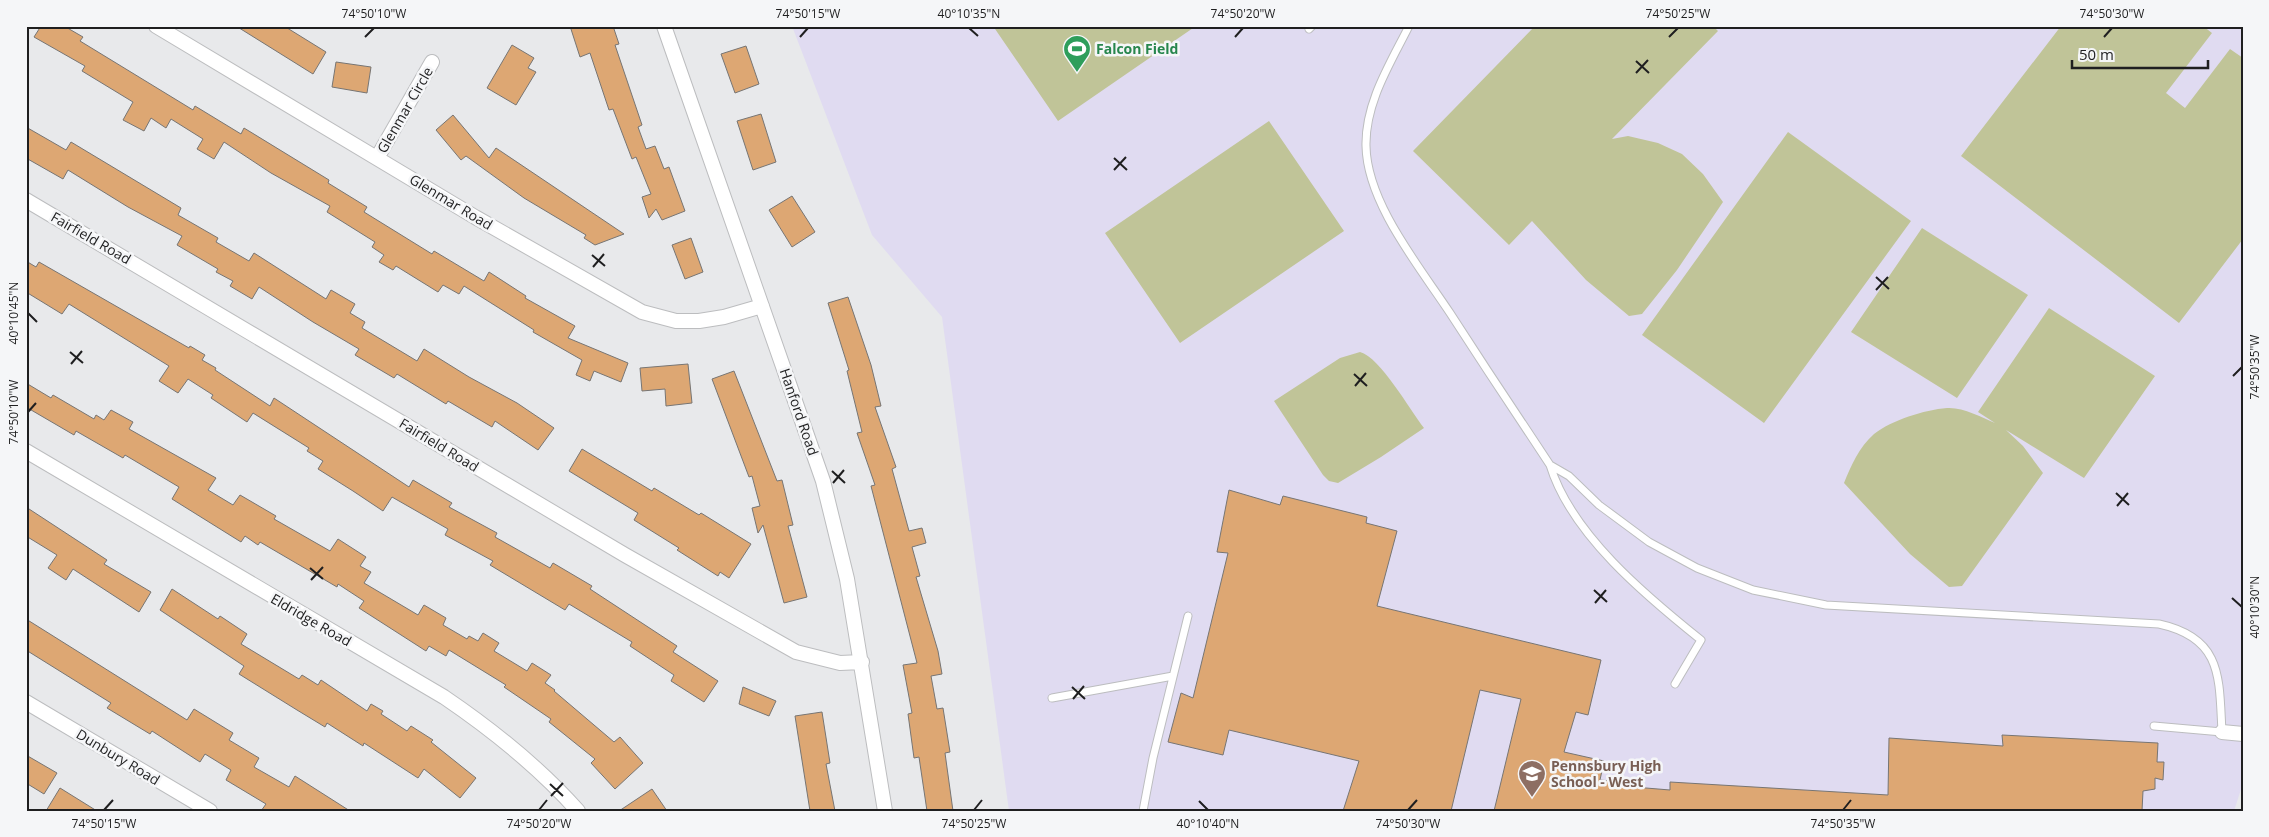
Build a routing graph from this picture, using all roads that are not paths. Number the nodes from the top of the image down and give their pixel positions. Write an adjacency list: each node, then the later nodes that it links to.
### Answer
1 (156, 26): 5 (street, Glenmar Road)
2 (664, 26): 7 (street, Hanford Road)
3 (1409, 26): 9 (lane)
4 (432, 62): 5 (street, Glenmar Circle)
5 (377, 158): 7 (street, Glenmar Road)
6 (26, 200): 11 (street, Fairfield Road)
7 (762, 306): 11 (street, Hanford Road)
8 (26, 451): 20 (street, Eldridge Road)
9 (1550, 465): 13 (lane); 17 (lane)
10 (1188, 616): 12 (lane)
11 (862, 662): 21 (street, Hanford Road)
12 (1173, 676): 14 (lane); 22 (lane)
13 (1675, 684)
14 (1052, 698)
15 (26, 702): 19 (street, Dunbury Road)
16 (2154, 726): 17 (lane)
17 (2222, 732): 18 (street)
18 (2243, 734)
19 (210, 811)
20 (578, 811)
21 (885, 811)
22 (1143, 811)

